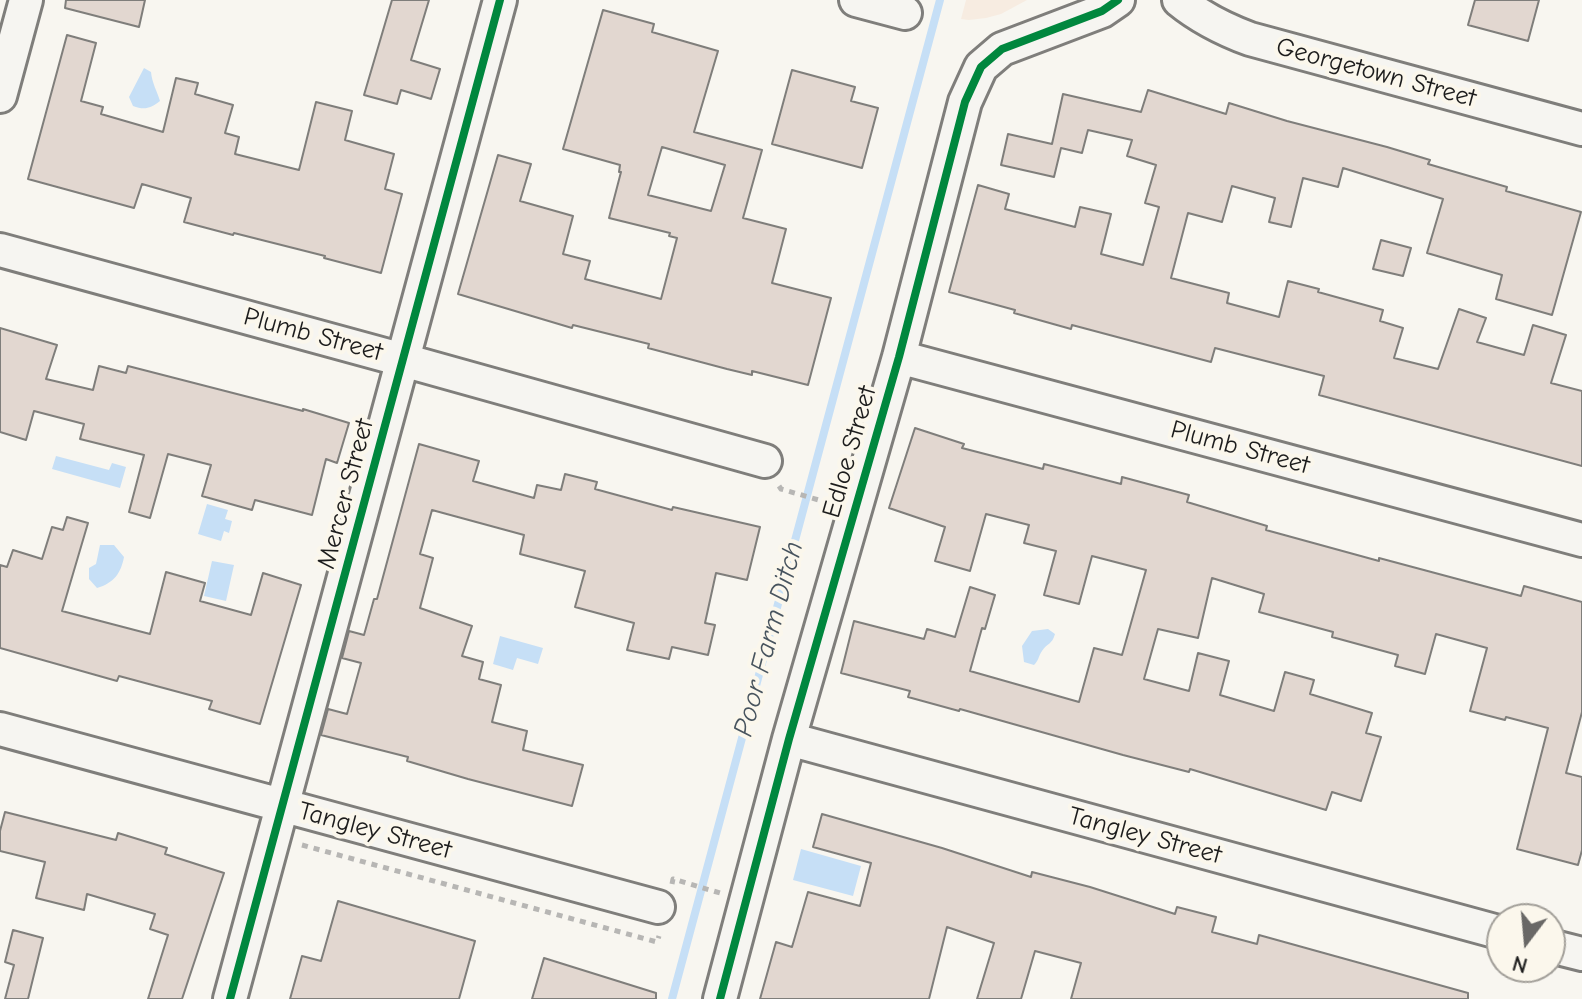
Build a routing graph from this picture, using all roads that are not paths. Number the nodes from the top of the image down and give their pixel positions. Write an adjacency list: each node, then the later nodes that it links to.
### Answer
1 (26, 0): 7 (street)
2 (500, 0): 11 (street, Mercer Street)
3 (856, 0): 6 (street)
4 (1118, 0): 10 (street, Edloe Street)
5 (1179, 0): 8 (street, Georgetown Street)
6 (905, 13)
7 (0, 96)
8 (1582, 129)
9 (0, 250): 11 (street, Plumb Street)
10 (899, 357): 13 (street, Plumb Street); 15 (street, Edloe Street)
11 (403, 360): 12 (street, Plumb Street); 16 (street, Mercer Street)
12 (765, 461)
13 (1582, 540)
14 (0, 729): 16 (street, Tangley Street)
15 (789, 739): 18 (street, Tangley Street); 20 (street, Edloe Street)
16 (282, 806): 17 (street, Tangley Street); 19 (street, Mercer Street)
17 (665, 893)
18 (1486, 929)
19 (230, 999)
20 (720, 999)

